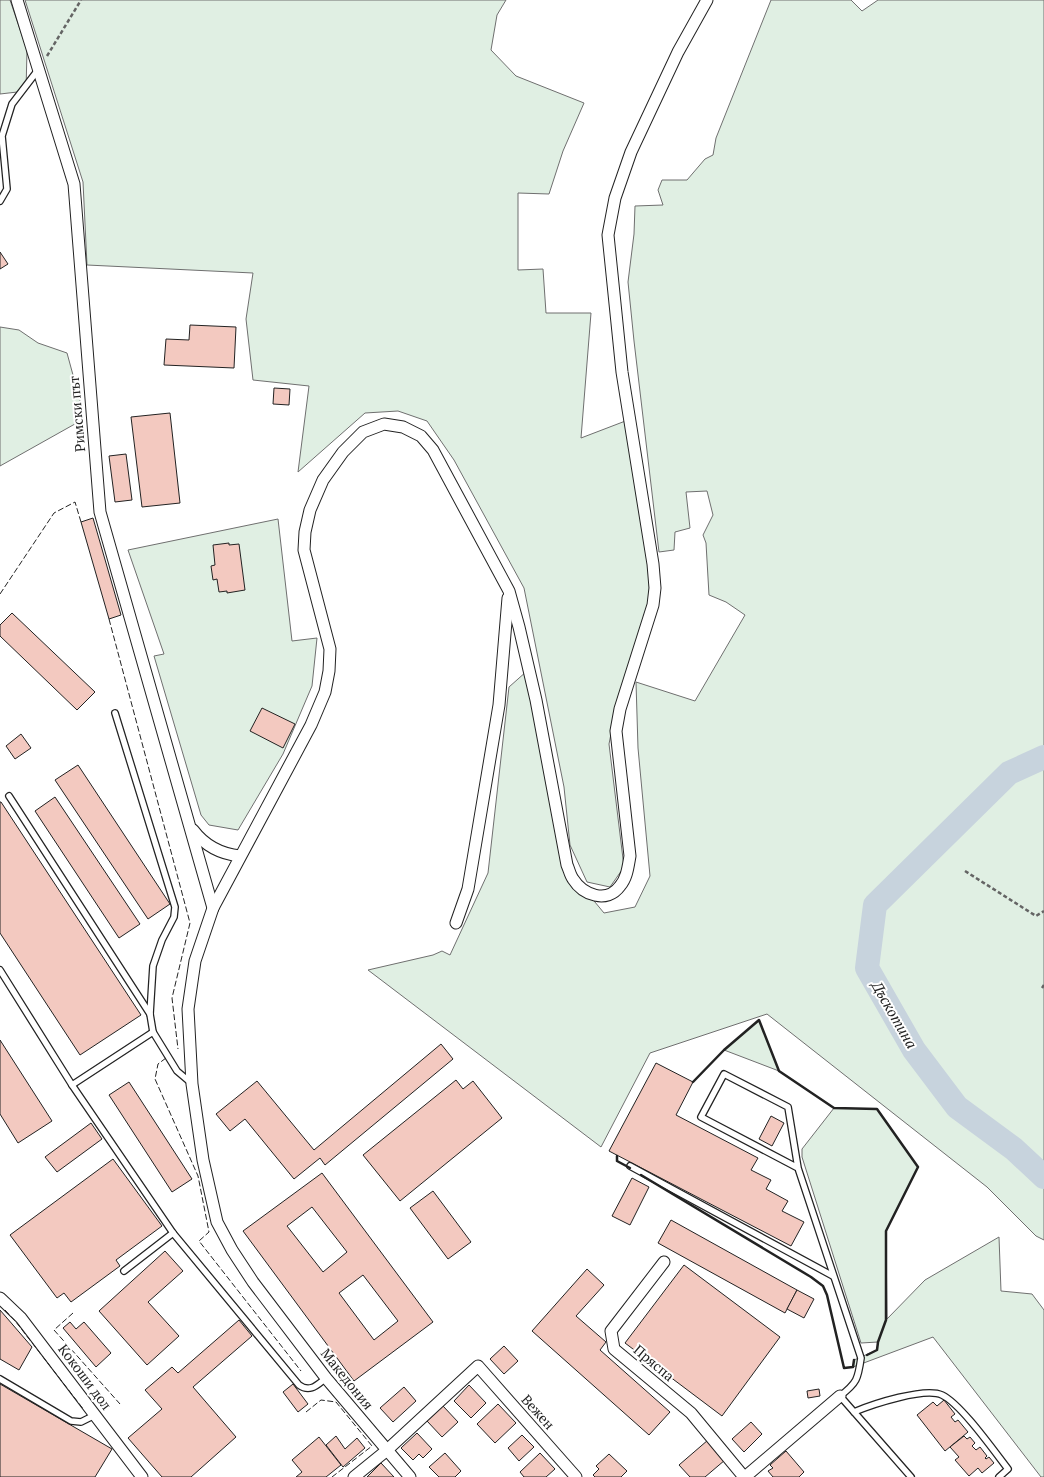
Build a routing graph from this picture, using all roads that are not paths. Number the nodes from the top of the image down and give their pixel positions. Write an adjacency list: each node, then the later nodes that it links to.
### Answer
1 (17, 0): 3 (street, Римски път)
2 (707, 0): 5 (street, Македония)
3 (39, 70): 4 (lane); 8 (street, Римски път)
4 (0, 201)
5 (509, 591): 9 (street, Македония); 11 (street)
6 (115, 714): 13 (lane)
7 (9, 796): 13 (lane)
8 (189, 823): 9 (street, Римски път); 10 (street, Римски път)
9 (240, 856): 10 (street, Македония)
10 (213, 908): 15 (street, Македония)
11 (456, 923)
12 (0, 970): 16 (lane)
13 (150, 1014): 14 (lane)
14 (153, 1032): 15 (lane); 16 (lane)
15 (192, 1084): 24 (street, Македония)
16 (72, 1085): 19 (lane)
17 (630, 1166): 22 (lane)
18 (798, 1168): 18 (lane); 22 (lane)
19 (173, 1233): 21 (lane); 24 (lane)
20 (664, 1262): 34 (street, Пряспа)
21 (124, 1271)
22 (834, 1276): 26 (lane)
23 (0, 1298): 28 (street, Кокоши дол)
24 (326, 1378): 29 (street, Македония)
25 (0, 1379): 28 (lane)
26 (840, 1396): 27 (lane); 34 (street, Пряспа)
27 (854, 1412): 35 (lane); 36 (lane)
28 (95, 1415): 30 (street, Кокоши дол)
29 (386, 1450): 31 (street); 32 (street, Македония); 33 (street, Вежен)
30 (142, 1477)
31 (354, 1477)
32 (410, 1477)
33 (576, 1477)
34 (745, 1477)
35 (911, 1477)
36 (999, 1477)

